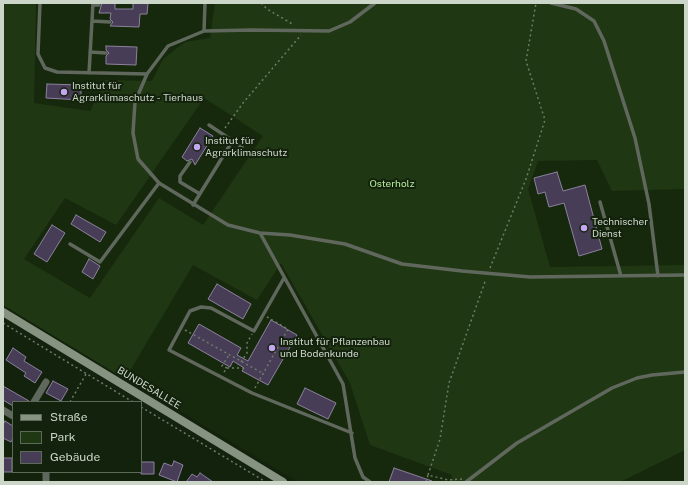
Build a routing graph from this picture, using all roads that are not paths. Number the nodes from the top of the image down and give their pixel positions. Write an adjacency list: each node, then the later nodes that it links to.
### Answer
1 (40, 3): 12 (lane)
2 (205, 3): 9 (lane)
3 (375, 3): 9 (lane)
4 (551, 3): 26 (lane)
5 (93, 4): 6 (lane); 7 (lane)
6 (99, 5)
7 (92, 21): 8 (lane); 10 (lane)
8 (110, 22)
9 (204, 31): 13 (lane)
10 (90, 52): 11 (lane); 12 (lane)
11 (106, 53)
12 (89, 73): 13 (lane)
13 (147, 74): 18 (lane)
14 (209, 125): 15 (lane)
15 (233, 140): 16 (lane); 19 (lane)
16 (242, 147)
17 (190, 162): 19 (lane)
18 (160, 183): 21 (lane); 23 (lane)
19 (200, 194): 21 (lane)
20 (600, 202): 25 (lane)
21 (193, 205): 22 (lane)
22 (260, 233): 25 (lane); 27 (lane)
23 (70, 244)
24 (685, 275): 26 (lane)
25 (621, 276): 26 (lane)
26 (658, 276)
27 (284, 278): 34 (lane); 34 (lane)
28 (3, 312): 35 (main road, BUNDESALLEE)
29 (685, 372): 37 (lane)
30 (46, 382): 31 (street)
31 (35, 401)
32 (3, 410): 33 (street)
33 (12, 415)
34 (352, 433): 36 (lane)
35 (284, 482)
36 (370, 482)
37 (466, 482)

